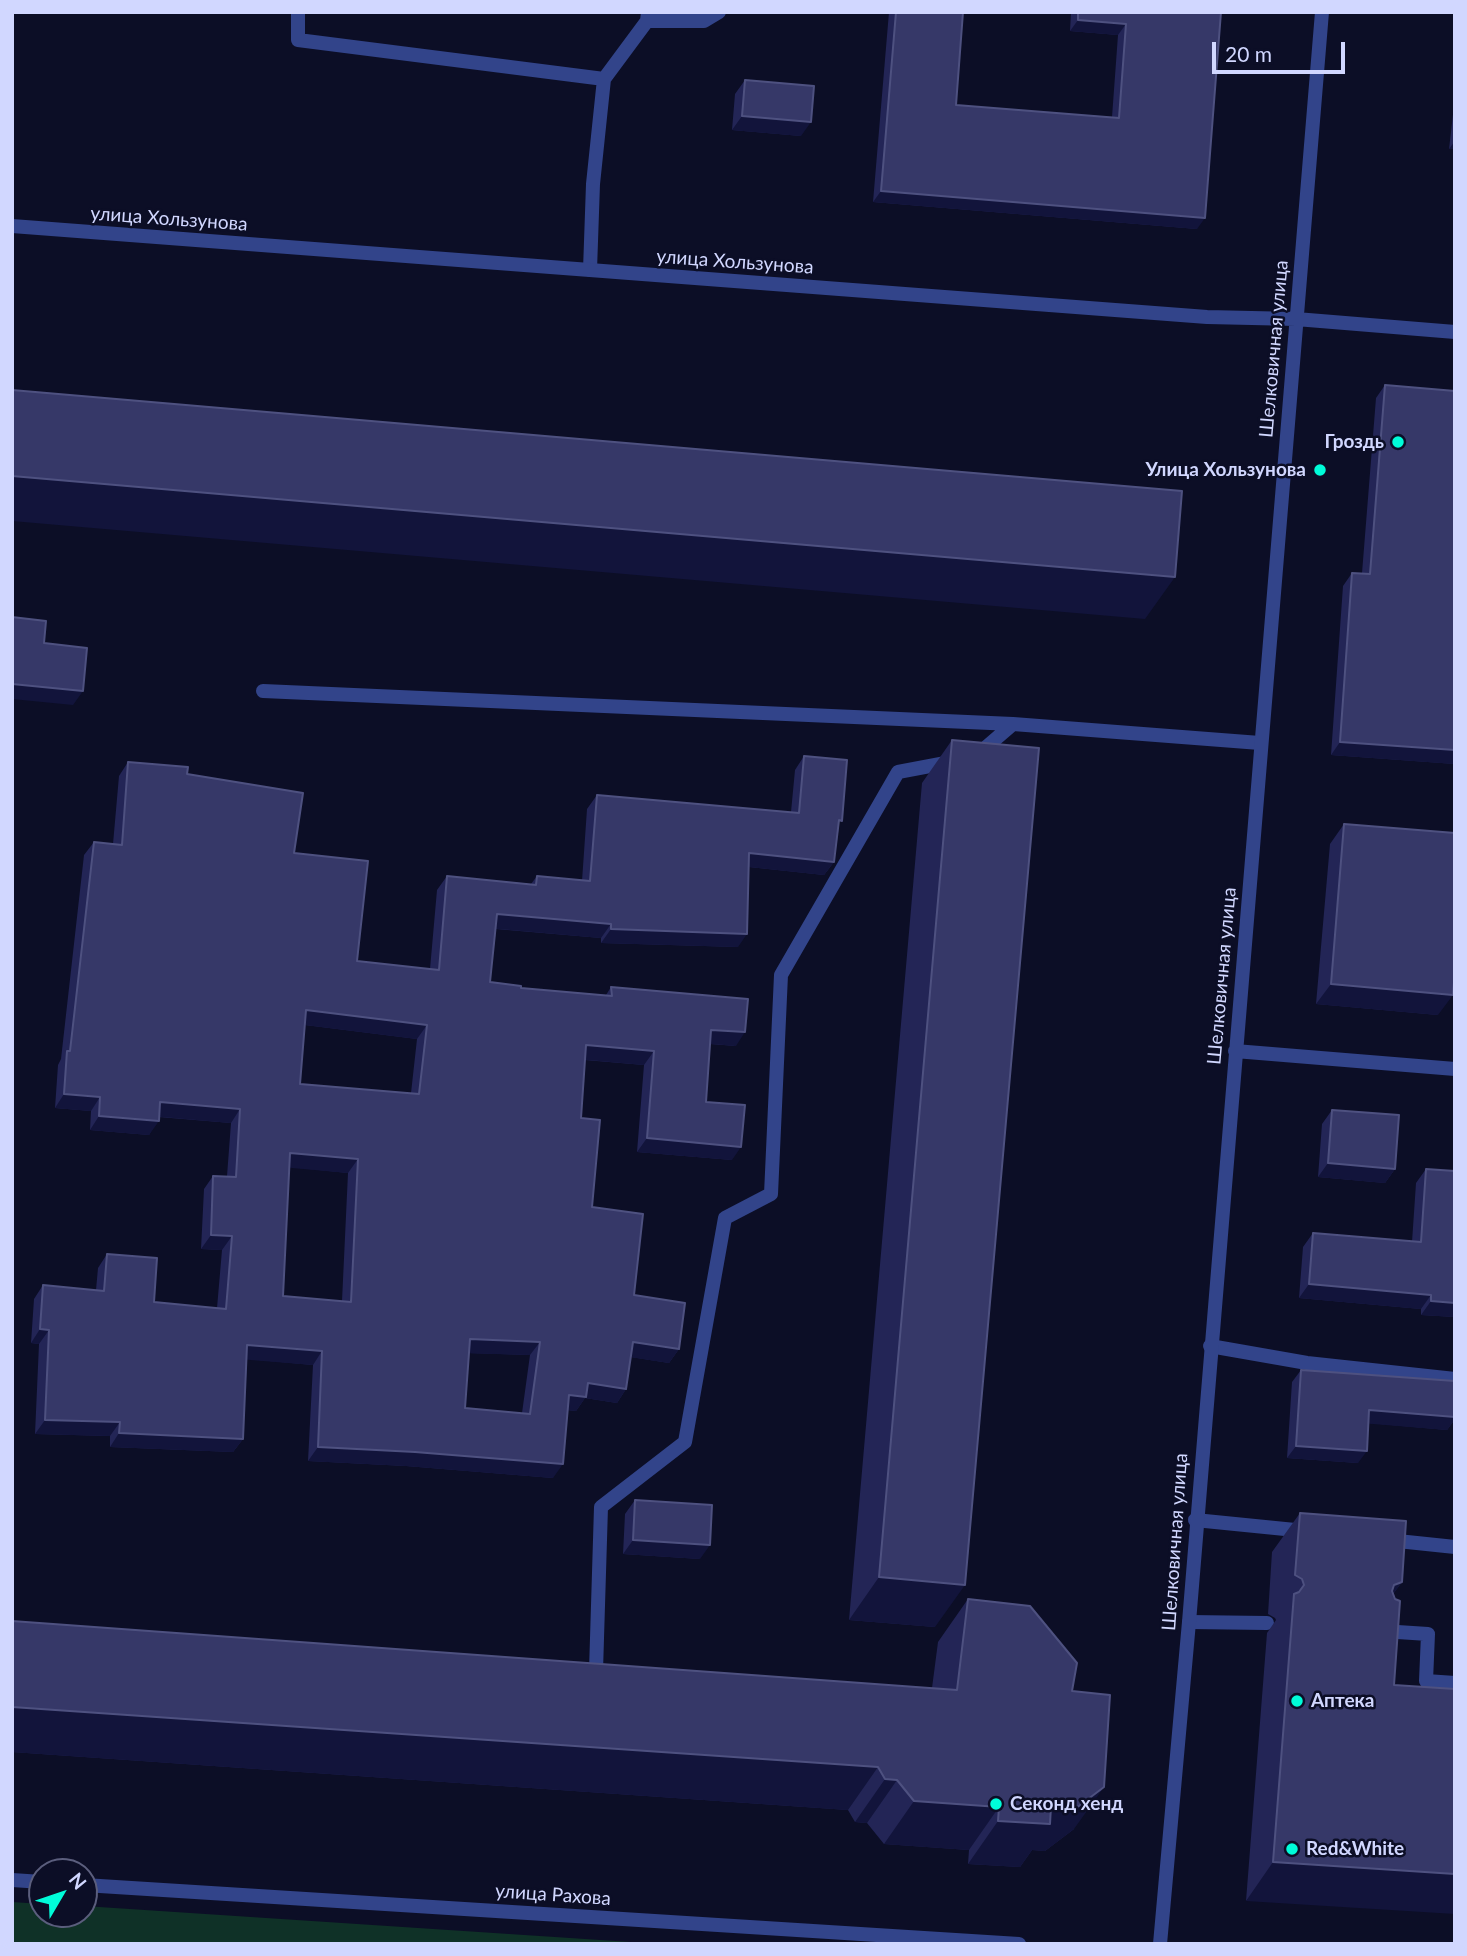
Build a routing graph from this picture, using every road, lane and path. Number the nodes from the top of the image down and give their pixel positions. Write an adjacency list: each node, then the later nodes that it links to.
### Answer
1 (298, 12): 5 (street)
2 (719, 12): 4 (street)
3 (1322, 12): 8 (street, Шелковичная улица)
4 (647, 17): 5 (street)
5 (604, 79): 7 (street)
6 (12, 226): 7 (street, улица Хользунова)
7 (590, 270): 8 (street, улица Хользунова)
8 (1296, 319): 9 (street, улица Хользунова); 12 (street, Шелковичная улица)
9 (1455, 331)
10 (263, 691): 11 (street)
11 (1013, 723): 12 (street); 24 (street)
12 (1260, 743): 13 (street, Шелковичная улица)
13 (1235, 1051): 14 (street); 15 (street, Шелковичная улица)
14 (1455, 1069)
15 (1210, 1346): 16 (street); 17 (street, Шелковичная улица)
16 (1455, 1379)
17 (1195, 1520): 18 (street); 21 (street, Шелковичная улица)
18 (1318, 1533)
19 (1373, 1538): 20 (street)
20 (1455, 1547)
21 (1189, 1622): 22 (street); 28 (street, Шелковичная улица)
22 (1268, 1623)
23 (1374, 1630): 25 (street)
24 (596, 1671)
25 (1455, 1683)
26 (98, 1886): 27 (street, улица Рахова)
27 (1019, 1944)
28 (1160, 1944)

